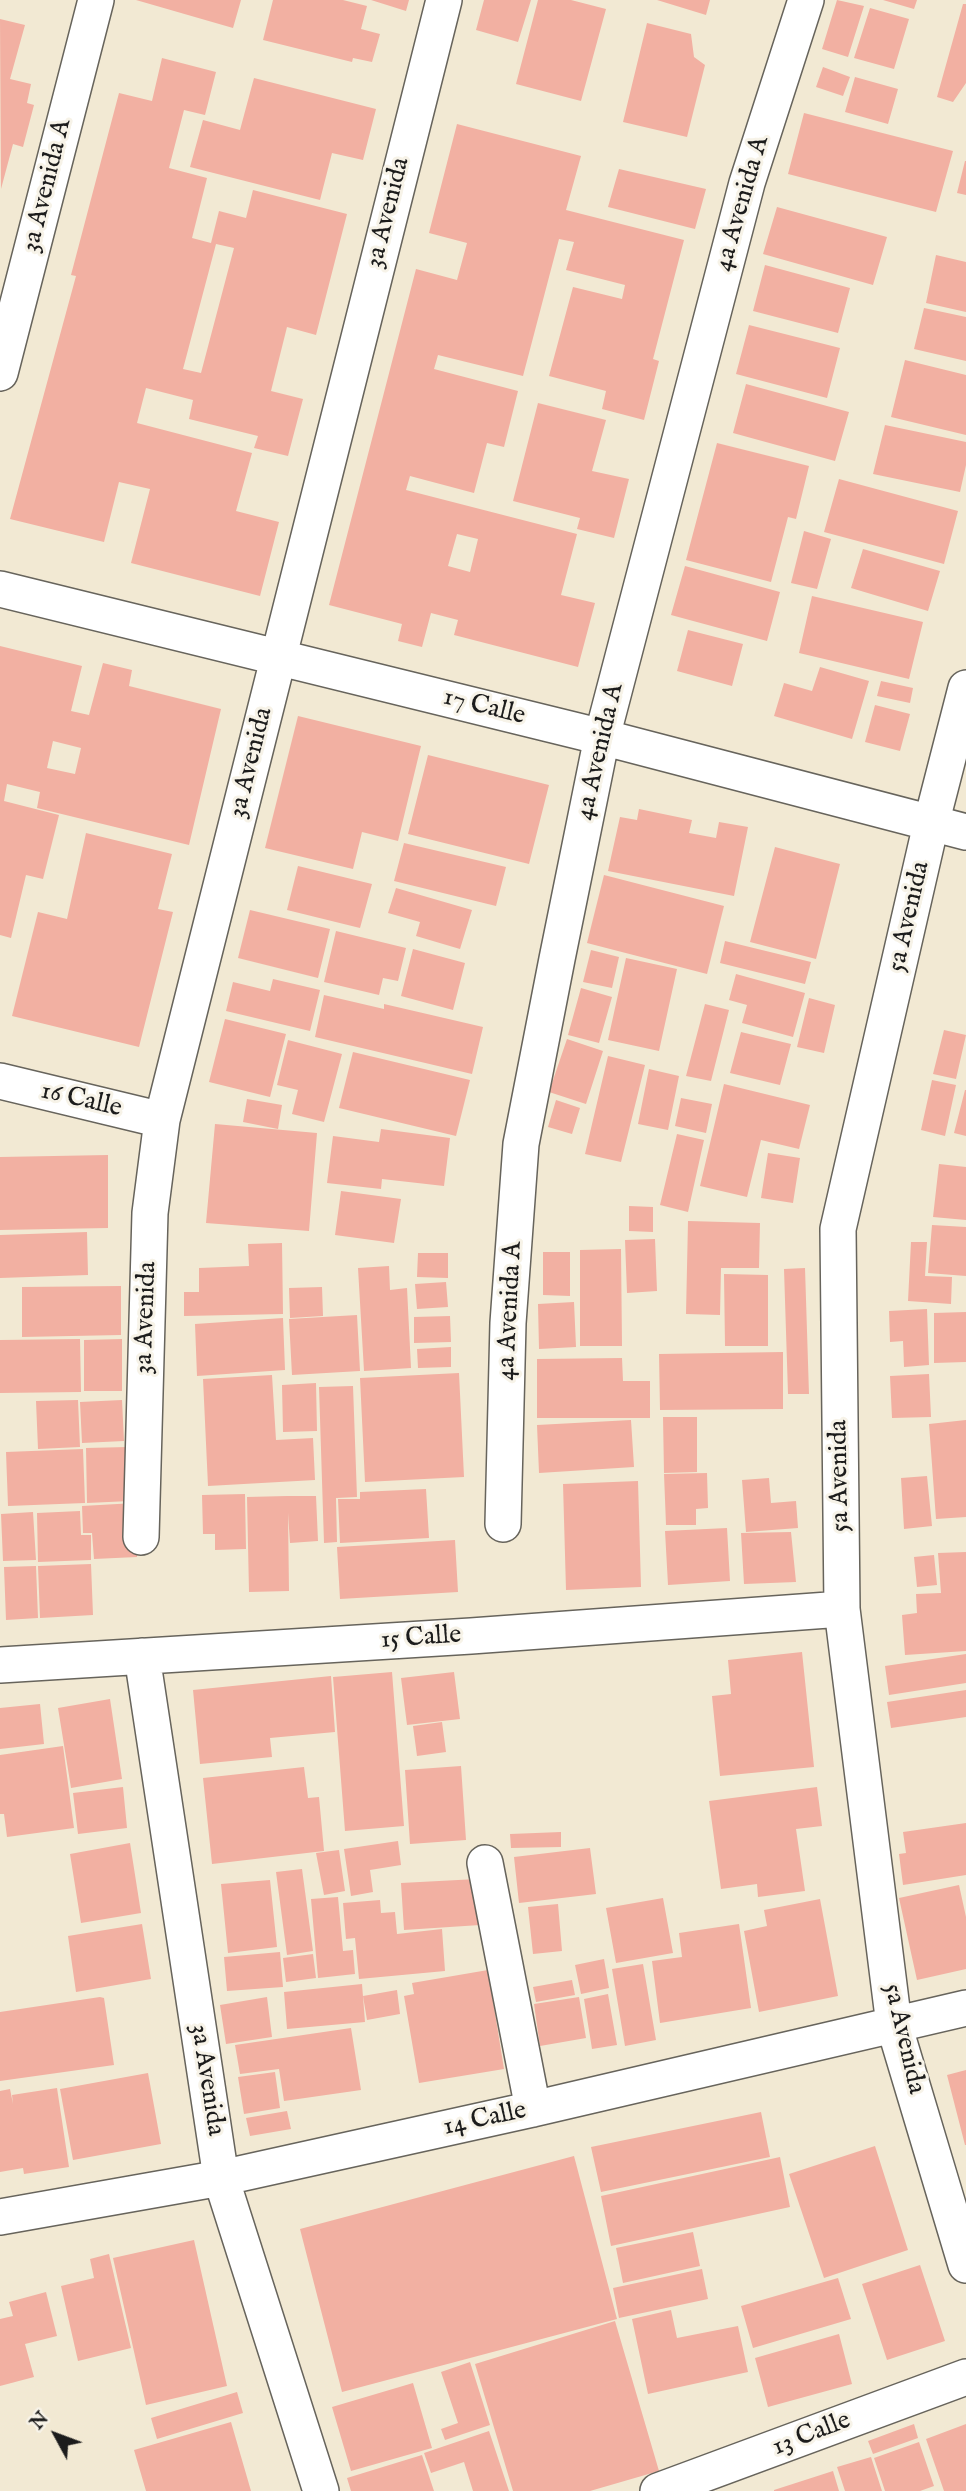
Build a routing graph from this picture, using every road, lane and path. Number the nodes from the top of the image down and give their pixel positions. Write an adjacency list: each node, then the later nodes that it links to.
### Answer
1 (96, 0): 4 (street, 3a Avenida A)
2 (444, 0): 6 (street, 3a Avenida)
3 (806, 0): 8 (street, 4a Avenida A)
4 (0, 373)
5 (0, 589): 6 (street, 17 Calle)
6 (278, 659): 8 (street, 17 Calle); 12 (street, 3a Avenida)
7 (966, 688): 9 (street, 5a Avenida)
8 (602, 737): 9 (street, 17 Calle); 13 (street, 4a Avenida A)
9 (931, 824): 10 (street, 17 Calle); 15 (street, 5a Avenida)
10 (966, 832)
11 (0, 1082): 12 (street, 16 Calle)
12 (162, 1120): 14 (street, 3a Avenida)
13 (503, 1524)
14 (141, 1537)
15 (842, 1609): 16 (street, 15 Calle); 20 (street, 5a Avenida)
16 (142, 1656): 17 (street, 15 Calle); 22 (street, 3a Avenida)
17 (0, 1665)
18 (485, 1863): 21 (street)
19 (966, 2008): 20 (street, 14 Calle)
20 (894, 2025): 21 (street, 14 Calle); 24 (street, 5a Avenida)
21 (533, 2109): 22 (street, 14 Calle)
22 (221, 2178): 23 (street, 14 Calle); 27 (street, 3a Avenida)
23 (0, 2217)
24 (966, 2266)
25 (966, 2377): 26 (street, 13 Calle)
26 (729, 2479): 28 (street, 13 Calle)
27 (321, 2491)
28 (658, 2491)

